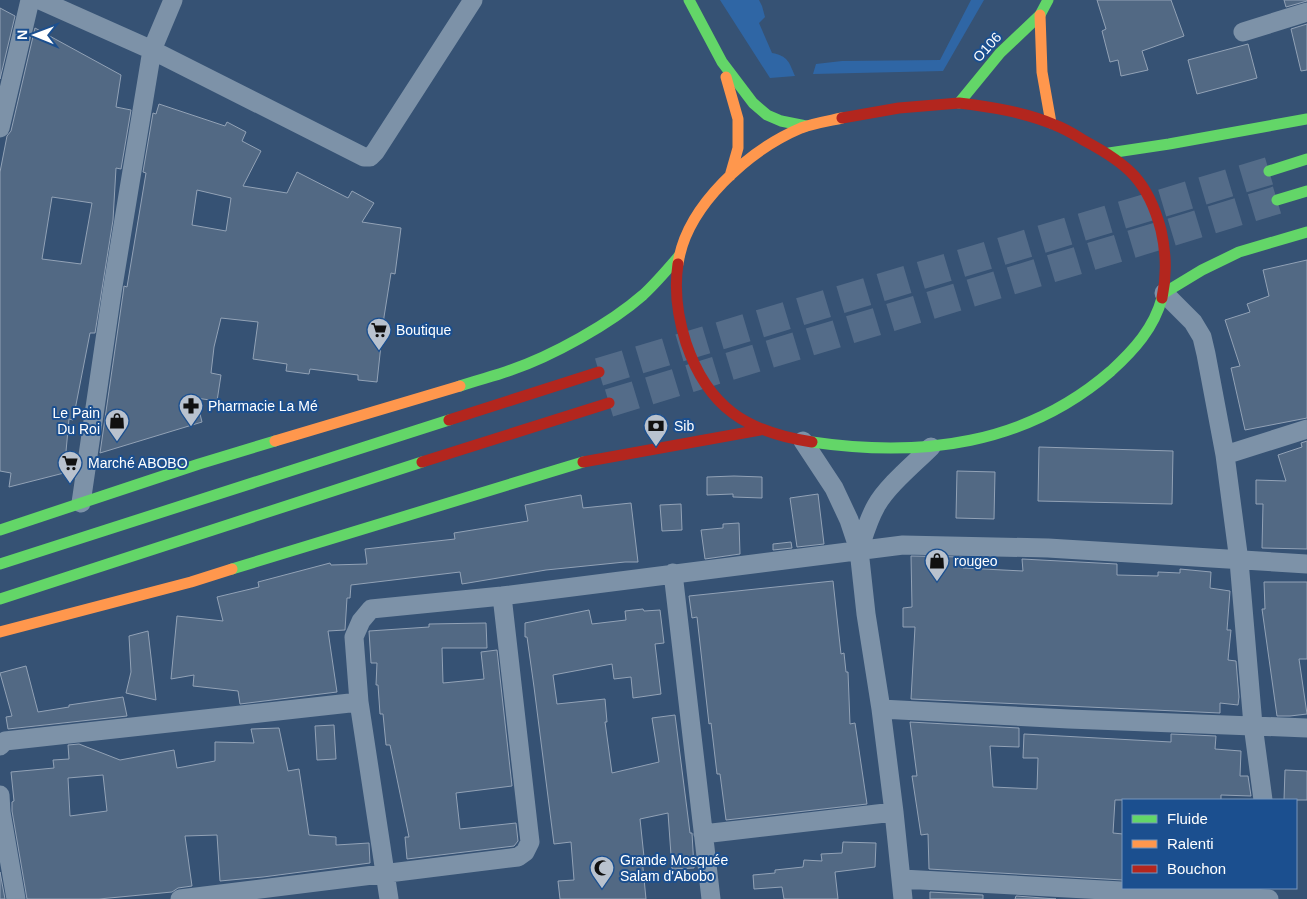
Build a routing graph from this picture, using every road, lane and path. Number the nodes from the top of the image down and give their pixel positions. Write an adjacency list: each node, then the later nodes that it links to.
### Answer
1 (30, 0): 16 (street)
2 (40, 0): 10 (street)
3 (173, 0): 10 (street)
4 (473, 0): 10 (street)
5 (689, 0): 11 (main road)
6 (1048, 0): 8 (main road, O106)
7 (1307, 12): 9 (street)
8 (1040, 15): 12 (main road, O106); 14 (main road)
9 (1243, 32)
10 (152, 50): 33 (street)
11 (722, 62): 15 (main road); 20 (main road)
12 (959, 103): 14 (main road); 15 (main road)
13 (1307, 119): 17 (main road)
14 (1051, 123): 17 (main road)
15 (806, 126): 20 (main road)
16 (0, 128)
17 (1109, 153): 25 (main road)
18 (1307, 159): 19 (main road)
19 (1269, 171)
20 (730, 176): 24 (main road)
21 (1307, 191): 22 (main road)
22 (1277, 200)
23 (1307, 232): 25 (main road)
24 (679, 256): 29 (main road); 33 (main road)
25 (1164, 293): 31 (main road); 32 (street)
26 (599, 372): 37 (main road)
27 (609, 403): 41 (main road)
28 (1307, 428): 32 (street)
29 (760, 430): 30 (main road); 42 (main road)
30 (803, 441): 31 (main road); 35 (street)
31 (931, 448): 35 (street)
32 (1225, 455): 36 (street)
33 (81, 503): 34 (main road)
34 (0, 530)
35 (860, 550): 36 (street); 39 (street); 44 (street)
36 (1239, 561): 38 (street); 45 (street)
37 (0, 564)
38 (1307, 564)
39 (673, 573): 40 (street); 51 (street)
40 (502, 596): 43 (street); 52 (street)
41 (0, 599)
42 (0, 632)
43 (359, 702): 47 (street); 52 (street)
44 (881, 709): 45 (street); 50 (street)
45 (1253, 725): 46 (street); 48 (street)
46 (1307, 728)
47 (0, 746)
48 (1263, 799)
49 (0, 806): 55 (street)
50 (894, 812): 51 (street); 53 (street)
51 (703, 834): 58 (street)
52 (386, 873): 54 (street); 57 (street)
53 (902, 879): 59 (street); 60 (street)
54 (212, 897): 56 (street)
55 (16, 899)
56 (180, 899)
57 (389, 899)
58 (711, 899)
59 (903, 899)
60 (1269, 899)

